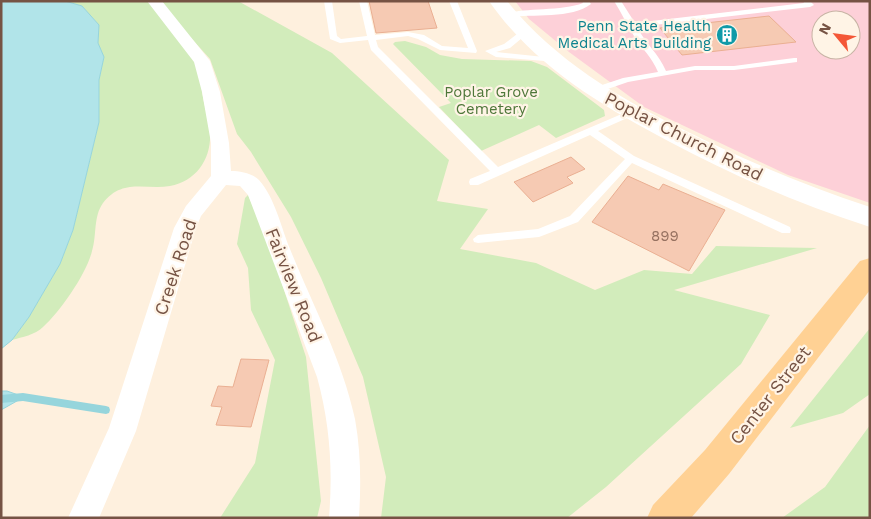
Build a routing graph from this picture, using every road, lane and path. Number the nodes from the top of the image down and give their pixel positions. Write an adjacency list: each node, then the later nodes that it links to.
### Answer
1 (154, 1): 22 (street)
2 (328, 1): 11 (lane)
3 (364, 1): 11 (lane)
4 (453, 1): 12 (lane)
5 (585, 1): 8 (lane)
6 (617, 1): 9 (lane)
7 (806, 1): 9 (lane)
8 (503, 8): 10 (street, Poplar Church Road)
9 (633, 25): 16 (lane)
10 (524, 33): 13 (lane); 14 (street, Poplar Church Road)
11 (372, 38): 12 (lane); 21 (lane)
12 (474, 51): 13 (lane)
13 (489, 52): 14 (lane)
14 (554, 60): 17 (street, Poplar Church Road)
15 (794, 60): 16 (lane)
16 (663, 73): 17 (lane)
17 (596, 90): 18 (street, Poplar Church Road)
18 (632, 113): 19 (lane); 24 (street, Poplar Church Road)
19 (591, 131): 20 (lane); 21 (lane)
20 (631, 158): 25 (lane); 26 (lane)
21 (497, 172): 23 (lane)
22 (221, 178): 28 (street, Creek Road); 29 (street, Fairview Road)
23 (474, 182)
24 (870, 217)
25 (786, 230)
26 (478, 240)
27 (870, 269): 30 (main road, Center Street)
28 (83, 518)
29 (344, 518)
30 (666, 518)

